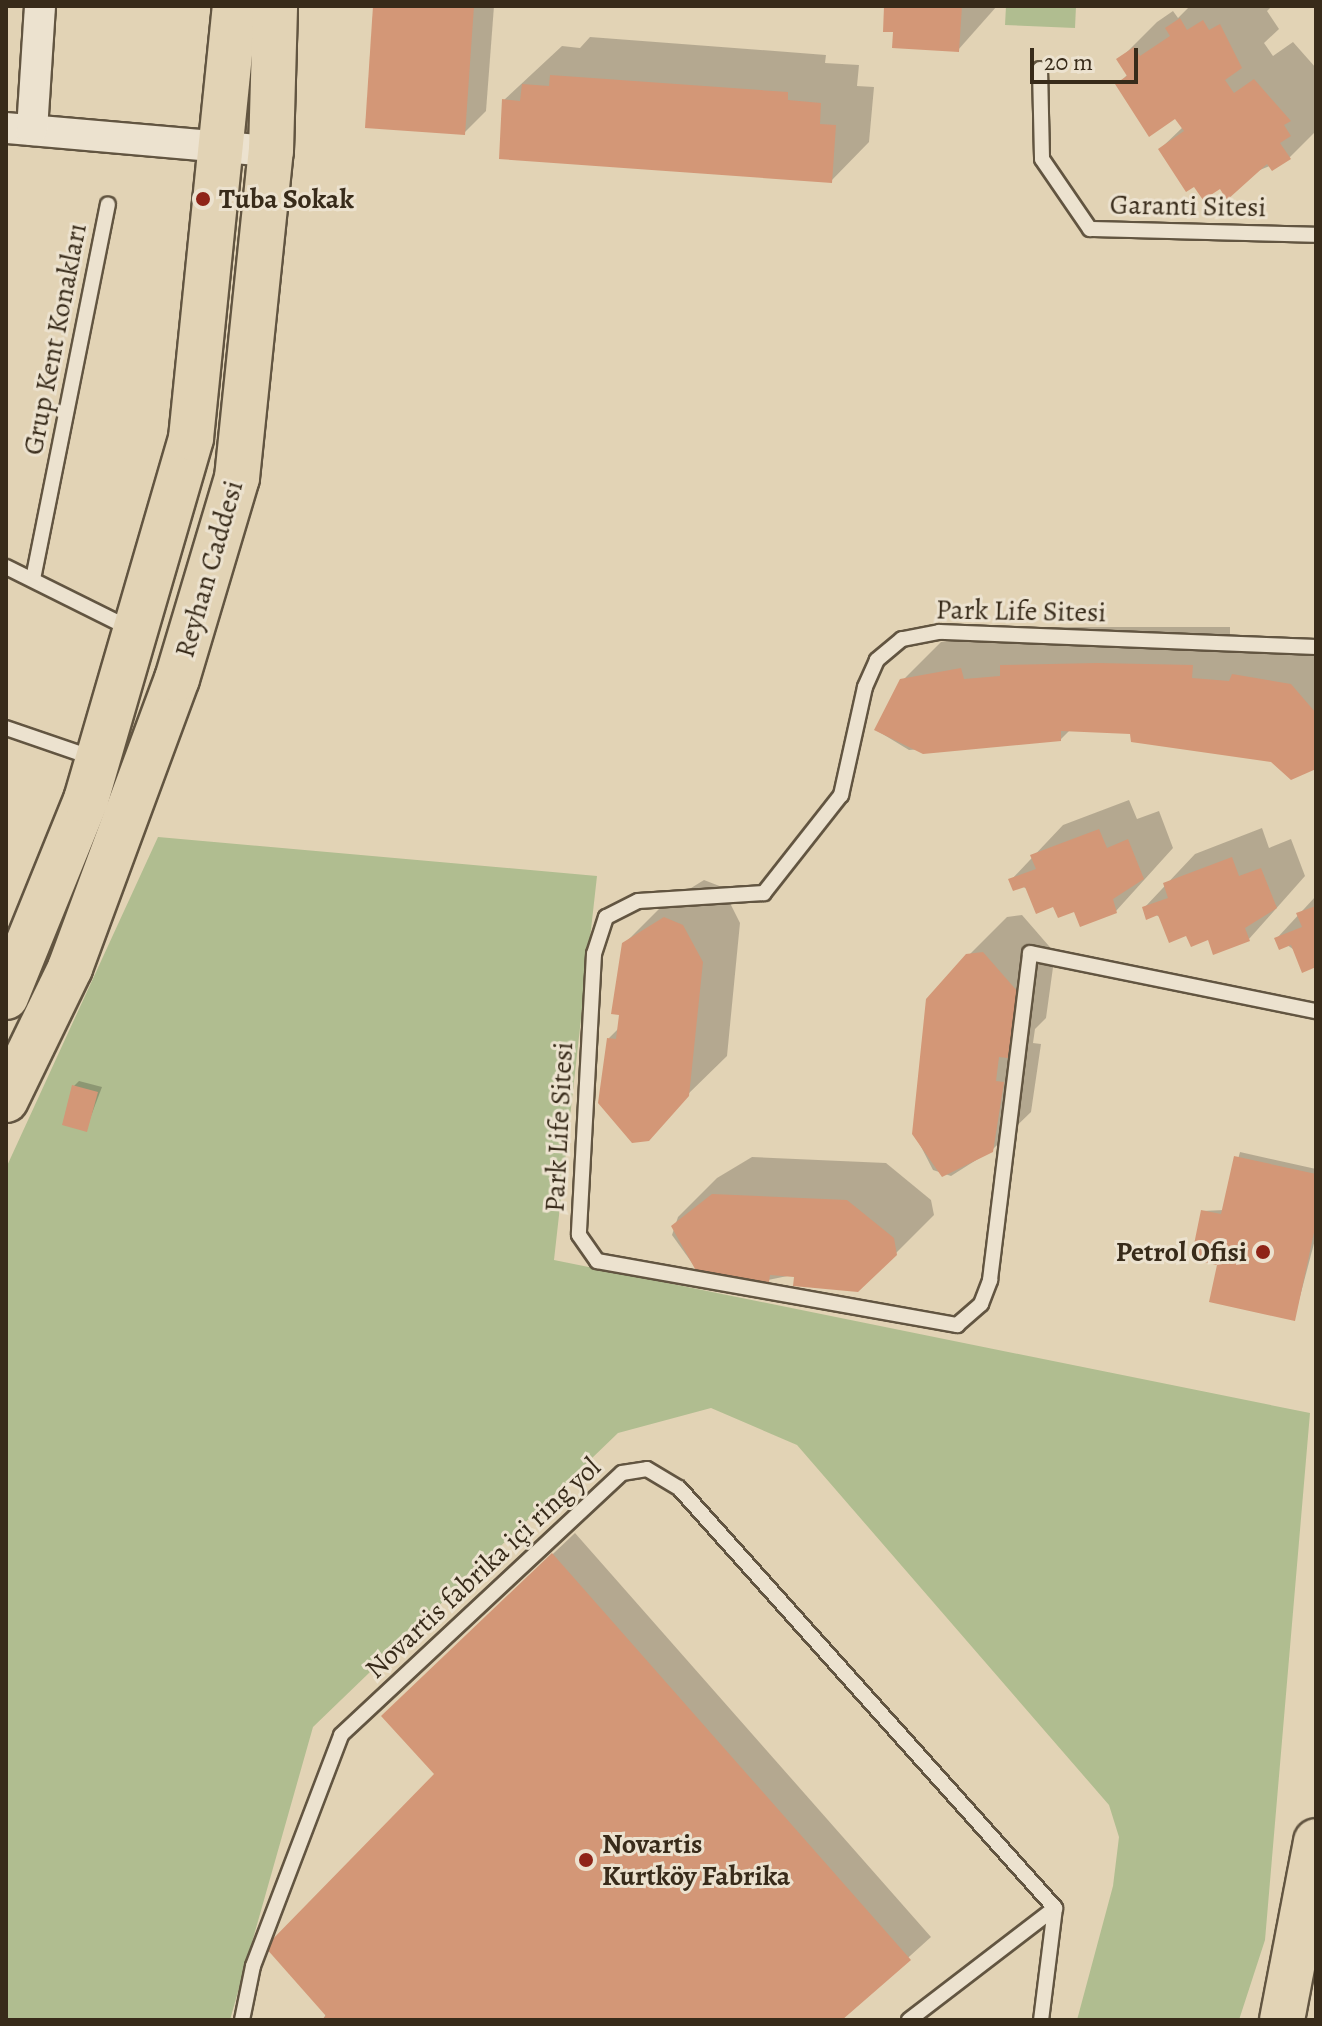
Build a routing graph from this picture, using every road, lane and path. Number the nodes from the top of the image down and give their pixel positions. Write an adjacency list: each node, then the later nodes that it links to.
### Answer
1 (40, 6): 5 (street)
2 (235, 6): 6 (main road, Reyhan Caddesi)
3 (275, 6): 7 (main road, Reyhan Caddesi)
4 (1040, 69): 9 (lane, Garanti Sitesi)
5 (19, 129): 6 (street)
6 (223, 144): 7 (street); 12 (main road, Reyhan Caddesi)
7 (271, 151): 18 (main road, Reyhan Caddesi)
8 (108, 204): 11 (lane, Grup Kent Konakları)
9 (1316, 235)
10 (6, 567): 11 (lane)
11 (33, 579): 12 (lane)
12 (138, 631): 15 (main road, Reyhan Caddesi)
13 (1316, 647): 17 (lane, Park Life Sitesi)
14 (6, 728): 15 (lane)
15 (99, 761): 16 (main road, Reyhan Caddesi)
16 (6, 997)
17 (1316, 1011)
18 (6, 1100)
19 (1314, 1873): 24 (main road)
20 (1055, 1908): 21 (lane, Novartis fabrika içi ring yol); 22 (lane); 23 (lane)
21 (242, 2020)
22 (909, 2020)
23 (1041, 2020)
24 (1282, 2020)

